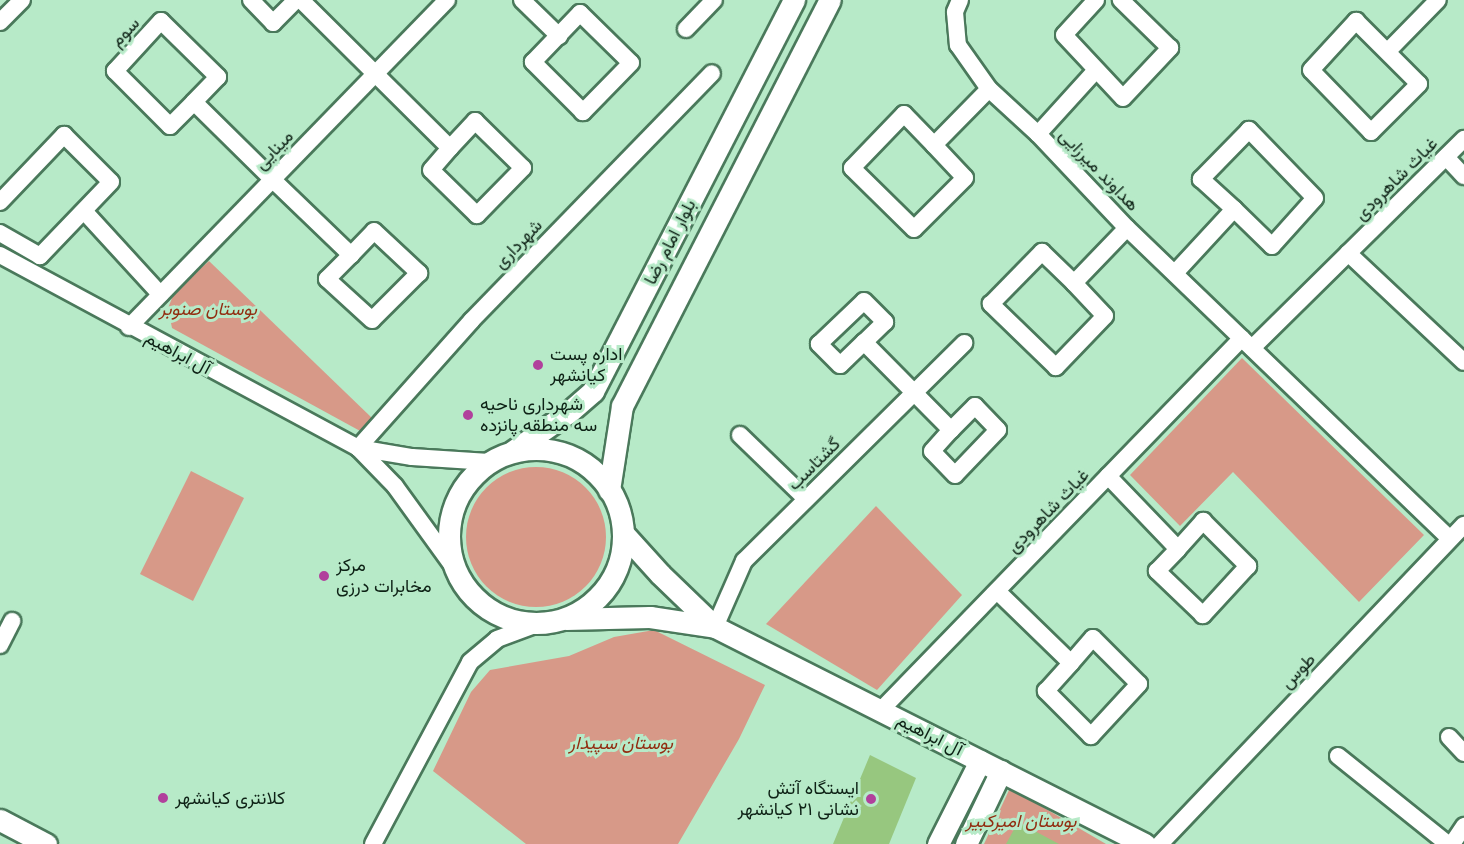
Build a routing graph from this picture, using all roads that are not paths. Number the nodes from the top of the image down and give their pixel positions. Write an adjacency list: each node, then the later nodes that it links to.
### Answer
1 (22, 0): 14 (street)
2 (250, 0): 3 (street)
3 (296, 0)
4 (301, 0): 19 (street)
5 (447, 0): 19 (street, مینایی)
6 (522, 0): 16 (street)
7 (714, 0): 15 (street)
8 (794, 0): 50 (main road, بلوار امام رضا)
9 (830, 0): 53 (main road, بلوار امام رضا)
10 (960, 0): 21 (street, هداوند میرزایی)
11 (1096, 0): 18 (street)
12 (1121, 0): 18 (street)
13 (1438, 0): 17 (street)
14 (0, 22)
15 (686, 29)
16 (559, 36): 16 (street)
17 (1388, 51): 17 (street)
18 (1096, 70): 23 (street)
19 (376, 72): 26 (street); 29 (street, مینایی)
20 (712, 73): 49 (street, شهرداری)
21 (988, 89): 23 (street, هداوند میرزایی); 25 (street)
22 (194, 102): 22 (street, سوم); 29 (street)
23 (1038, 134): 33 (street, هداوند میرزایی)
24 (1464, 139): 27 (street, غیاث شاهرودی)
25 (934, 145): 25 (street)
26 (450, 148): 26 (street)
27 (1446, 157): 28 (street); 35 (street, غیاث شاهرودی)
28 (1464, 176)
29 (272, 179): 37 (street); 40 (street, مینایی)
30 (0, 202): 32 (street)
31 (1234, 209): 31 (street); 38 (street)
32 (84, 211): 34 (street); 40 (street)
33 (1128, 228): 38 (street, هداوند میرزایی); 39 (street)
34 (0, 233)
35 (1348, 253): 44 (street, غیاث شاهرودی); 45 (street)
36 (0, 255): 41 (street, آل ابراهیم)
37 (351, 255): 37 (street)
38 (1175, 273): 44 (street, هداوند میرزایی)
39 (1074, 283): 39 (street)
40 (160, 294): 41 (street, مینایی)
41 (129, 327): 49 (street, آل ابراهیم)
42 (864, 342): 46 (street)
43 (964, 343): 46 (street, گشتاسب)
44 (1247, 343): 52 (street, غیاث شاهرودی); 57 (street, هداوند میرزایی)
45 (1464, 362)
46 (914, 392): 47 (street); 54 (street, گشتاسب)
47 (951, 430)
48 (741, 435): 54 (street)
49 (358, 448): 51 (street); 59 (street)
50 (510, 453): 51 (main road); 53 (main road)
51 (489, 462): 59 (main road)
52 (1108, 476): 58 (street); 60 (street, غیاث شاهرودی)
53 (609, 490): 56 (main road)
54 (806, 499): 64 (street, گشتاسب)
55 (1464, 525): 57 (street, طوس)
56 (623, 533): 61 (main road); 64 (main road)
57 (1450, 539): 80 (street, طوس)
58 (1178, 549): 58 (street)
59 (455, 569): 63 (main road)
60 (997, 591): 66 (street); 67 (street, غیاث شاهرودی)
61 (563, 619): 63 (main road); 64 (main road)
62 (12, 621): 65 (street)
63 (540, 623): 76 (street)
64 (715, 627): 67 (main road, آل ابراهیم)
65 (0, 645)
66 (1071, 663): 66 (street)
67 (881, 710): 71 (main road, آل ابراهیم)
68 (1449, 737): 69 (street)
69 (1464, 753)
70 (1338, 756): 81 (street)
71 (980, 760): 72 (main road, آل ابراهیم); 77 (main road)
72 (1001, 771): 78 (main road); 79 (main road, آل ابراهیم)
73 (0, 820): 75 (main road)
74 (1464, 826): 81 (street)
75 (46, 844)
76 (373, 844)
77 (938, 844)
78 (966, 844)
79 (1143, 844)
80 (1160, 844)
81 (1450, 844)

